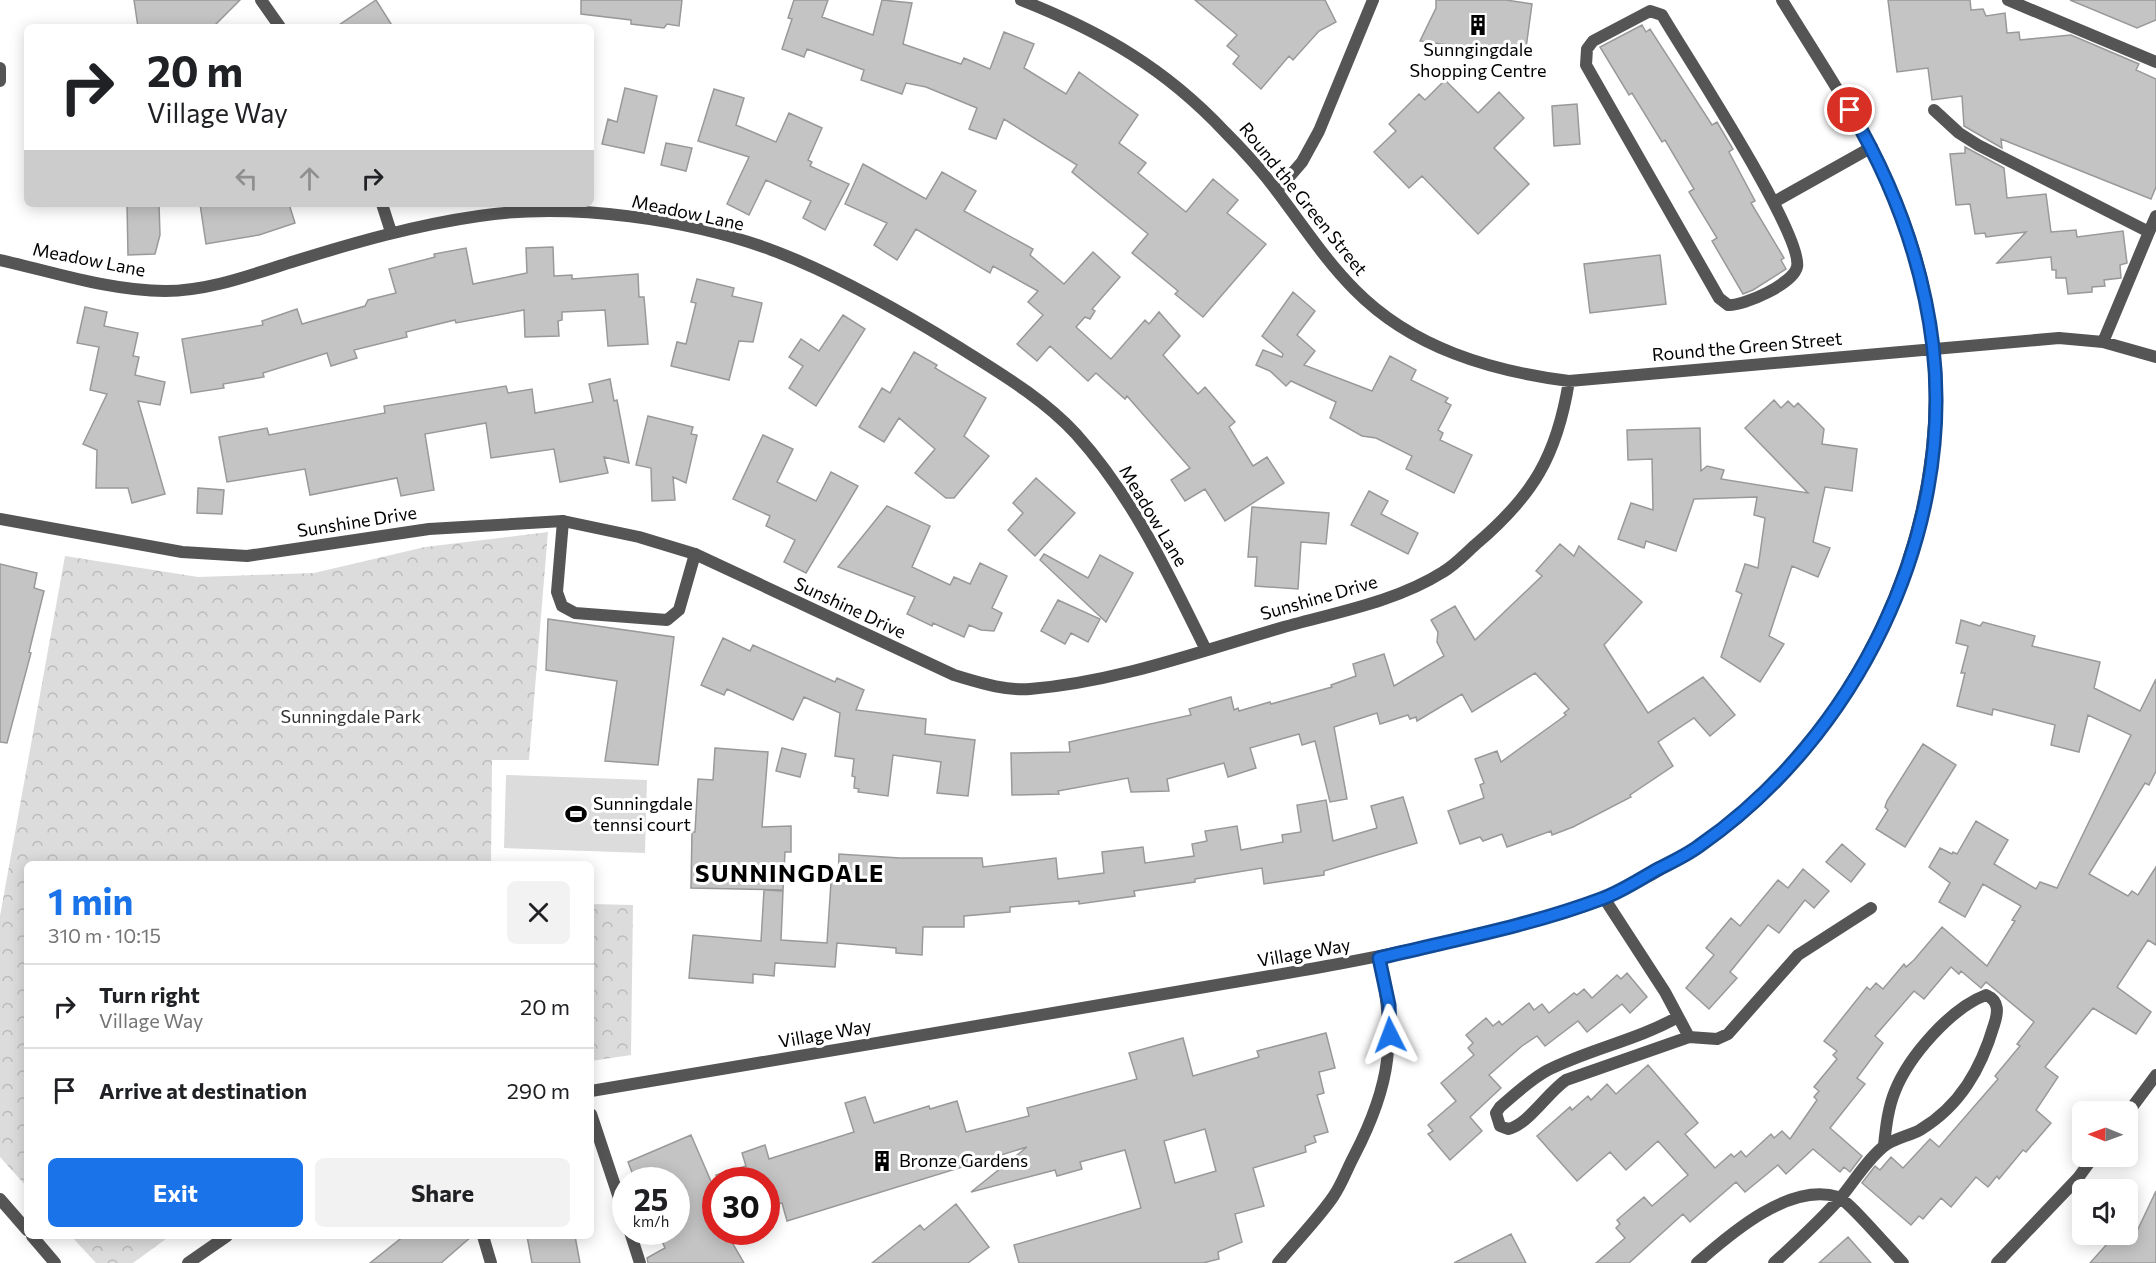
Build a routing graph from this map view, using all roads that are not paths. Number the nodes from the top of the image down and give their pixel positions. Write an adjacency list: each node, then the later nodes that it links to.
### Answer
1 (261, 0): 6 (street)
2 (1021, 0): 12 (street, Round the Green Street)
3 (1373, 0): 12 (street)
4 (1782, 0): 11 (street, Village Way)
5 (2008, 0): 7 (street)
6 (278, 24)
7 (2156, 62)
8 (0, 68): 9 (street)
9 (0, 81)
10 (1934, 110): 17 (street)
11 (1872, 147): 13 (street); 20 (street, Village Way)
12 (1277, 191): 22 (street, Round the Green Street)
13 (1774, 202): 13 (street)
14 (382, 207): 16 (street)
15 (2156, 216): 17 (street)
16 (391, 232): 18 (street, Meadow Lane); 26 (street, Meadow Lane)
17 (2149, 232): 19 (street)
18 (0, 260)
19 (2103, 342): 20 (street, Round the Green Street); 21 (street, Round the Green Street)
20 (1933, 348): 22 (street, Round the Green Street); 27 (street, Village Way)
21 (2156, 357)
22 (1569, 381): 26 (street, Sunshine Drive)
23 (0, 519): 24 (street, Sunshine Drive)
24 (563, 520): 25 (street, Sunshine Drive); 25 (street)
25 (695, 554): 26 (street, Sunshine Drive)
26 (1206, 650)
27 (1604, 898): 29 (street, Village Way); 30 (street)
28 (1870, 908): 31 (street)
29 (1379, 958): 33 (street, Village Way); 50 (street)
30 (1678, 1017): 31 (street); 31 (street)
31 (1689, 1037)
32 (2156, 1075): 34 (street)
33 (594, 1090)
34 (2137, 1101)
35 (594, 1123): 38 (street)
36 (1884, 1145): 36 (street); 39 (street)
37 (2086, 1167): 54 (street)
38 (612, 1177)
39 (1840, 1197): 51 (street); 52 (street); 53 (street)
40 (0, 1199): 41 (street)
41 (24, 1227)
42 (35, 1239): 47 (street)
43 (223, 1239): 48 (street)
44 (484, 1239): 46 (street)
45 (634, 1245): 49 (street)
46 (490, 1261)
47 (55, 1263)
48 (188, 1263)
49 (640, 1263)
50 (1278, 1263)
51 (1697, 1263)
52 (1774, 1263)
53 (1903, 1263)
54 (1997, 1263)

